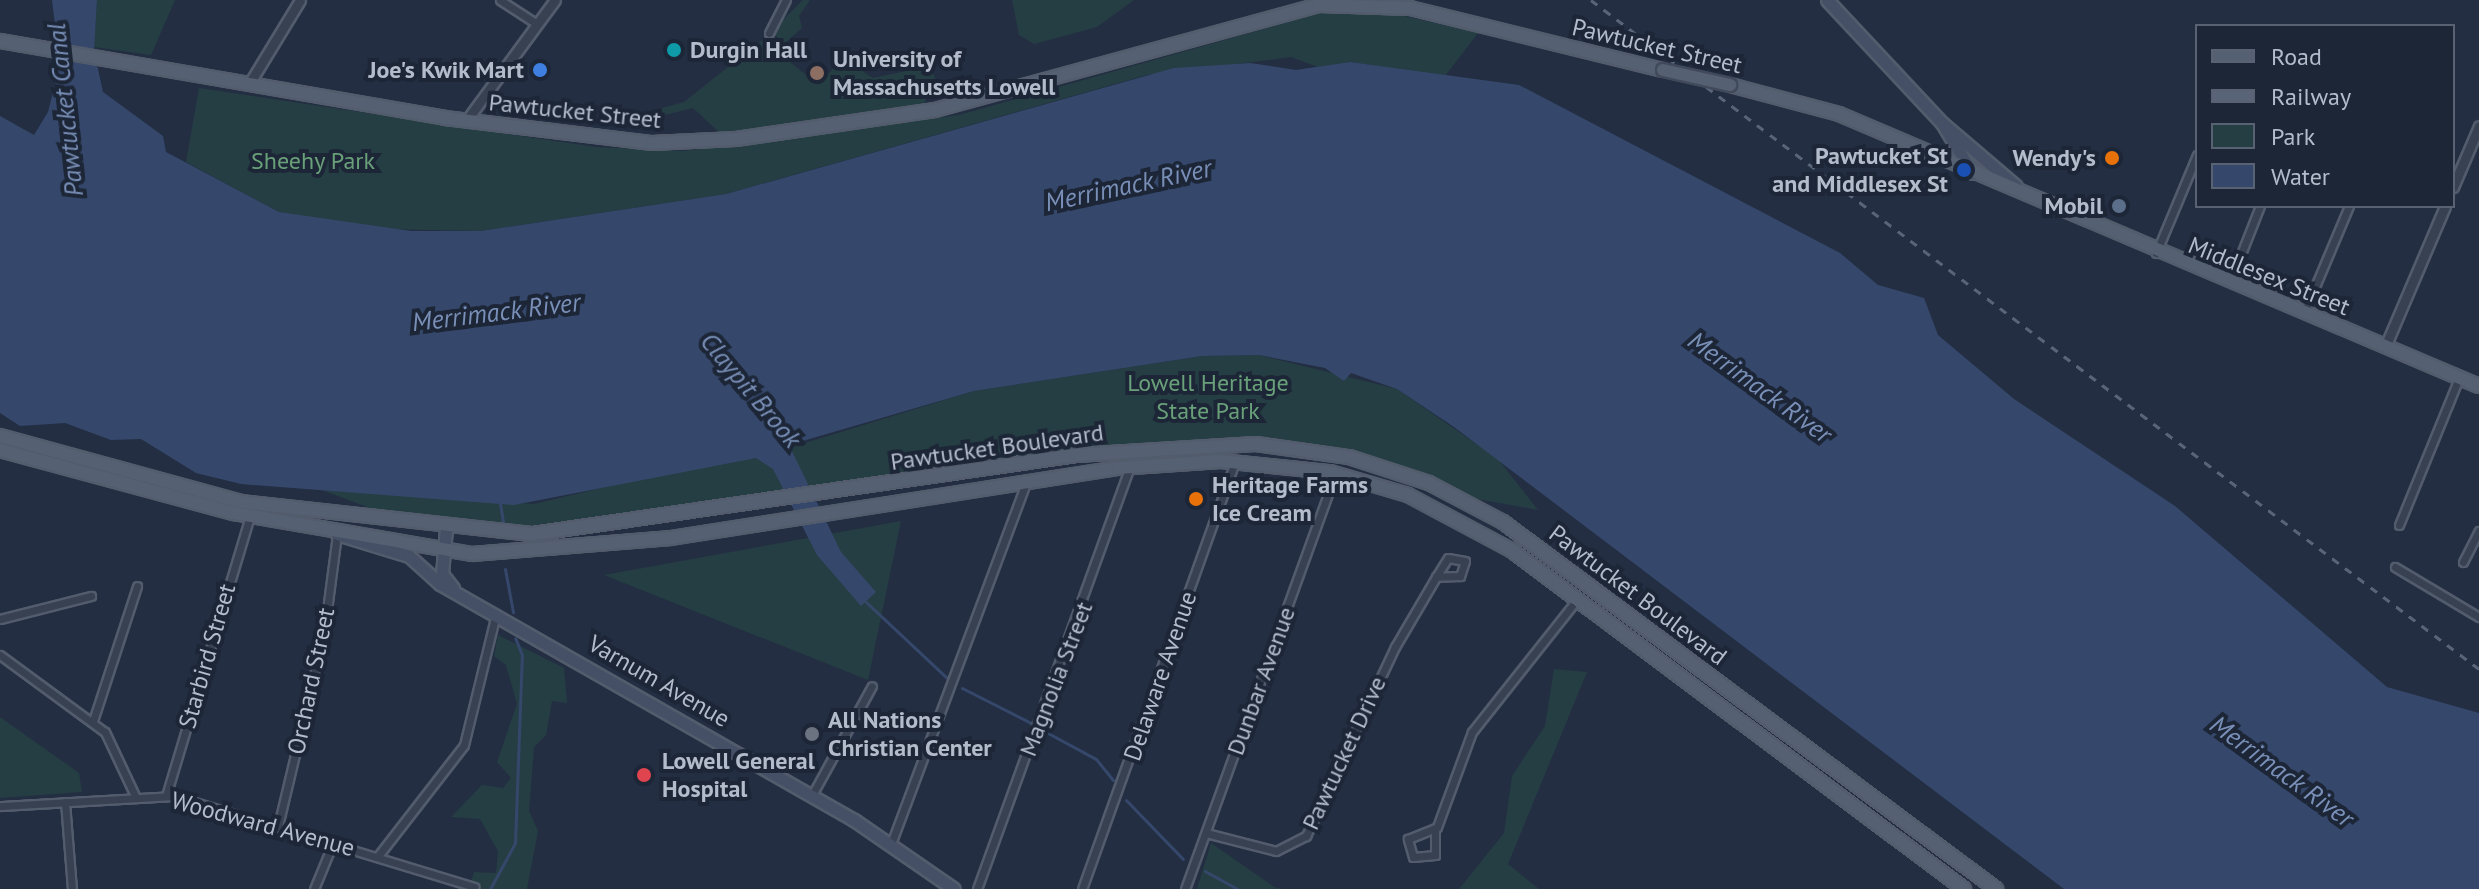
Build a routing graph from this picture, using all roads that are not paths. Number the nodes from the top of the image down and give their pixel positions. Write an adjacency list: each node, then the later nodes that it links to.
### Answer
1 (300, 0): 10 (street)
2 (500, 0): 7 (street)
3 (555, 0): 7 (street)
4 (786, 0): 8 (street)
5 (1827, 0): 12 (main road, Middlesex Street)
6 (1296, 4): 11 (main road, Pawtucket Street); 15 (main road, Pawtucket Street, bridge)
7 (537, 24): 11 (street)
8 (769, 33)
9 (0, 41): 10 (main road, Pawtucket Street)
10 (249, 84): 11 (main road, Pawtucket Street)
11 (466, 121)
12 (1942, 123): 15 (main road, Middlesex Street); 17 (main road, Middlesex Street)
13 (2479, 126): 16 (street)
14 (2195, 160): 21 (street)
15 (1973, 175): 17 (main road, Middlesex Street)
16 (2455, 182)
17 (2042, 205): 21 (main road, Middlesex Street)
18 (2259, 208): 22 (street)
19 (2348, 208): 23 (street)
20 (2444, 208): 24 (street)
21 (2156, 254): 22 (main road, Middlesex Street)
22 (2230, 283): 23 (main road, Middlesex Street)
23 (2304, 313): 24 (main road, Middlesex Street)
24 (2385, 347): 25 (main road, Middlesex Street)
25 (2459, 378): 26 (main road, Middlesex Street); 34 (street)
26 (2478, 382)
27 (0, 436): 35 (main road)
28 (0, 450): 33 (main road, Varnum Avenue)
29 (1235, 462): 30 (main road, Pawtucket Boulevard); 31 (main road, Pawtucket Boulevard); 69 (street, Delaware Avenue)
30 (1130, 467): 32 (main road, Pawtucket Boulevard); 68 (street, Magnolia Street)
31 (1336, 473): 46 (main road, Pawtucket Boulevard); 60 (street, Dunbar Avenue)
32 (1028, 479): 38 (main road, Pawtucket Boulevard); 62 (street)
33 (250, 516): 37 (main road, Varnum Avenue); 54 (street, Starbird Street)
34 (2399, 525)
35 (446, 529): 38 (main road); 72 (main road, Pawtucket Boulevard)
36 (2479, 531): 39 (street)
37 (337, 534): 38 (main road, Varnum Avenue); 41 (main road, Varnum Avenue); 58 (street, Orchard Street)
38 (443, 551): 41 (main road); 44 (main road)
39 (2463, 562)
40 (2395, 567): 48 (street)
41 (428, 573): 44 (main road, Varnum Avenue)
42 (1436, 577): 60 (street, Pawtucket Drive)
43 (137, 586): 52 (street)
44 (460, 594): 47 (main road, Varnum Avenue)
45 (91, 596): 49 (street)
46 (1576, 601): 59 (street); 71 (main road, Pawtucket Boulevard)
47 (496, 614): 53 (main road, Varnum Avenue); 63 (street)
48 (2479, 617)
49 (0, 619)
50 (0, 655): 52 (street)
51 (872, 686): 53 (street)
52 (93, 721): 55 (street)
53 (812, 795): 62 (main road, Varnum Avenue)
54 (166, 796): 55 (street, Woodward Avenue); 58 (street, Woodward Avenue)
55 (136, 798): 56 (street, Woodward Avenue)
56 (65, 802): 57 (street, Woodward Avenue); 65 (street)
57 (0, 806)
58 (278, 826): 61 (street, Woodward Avenue)
59 (1435, 830): 59 (street)
60 (1206, 833): 70 (street, Dunbar Avenue)
61 (333, 843): 63 (street, Woodward Avenue); 66 (street)
62 (891, 844): 67 (main road, Varnum Avenue)
63 (378, 856): 64 (street, Woodward Avenue)
64 (474, 887)
65 (72, 889)
66 (314, 889)
67 (954, 889)
68 (977, 889)
69 (1082, 889)
70 (1185, 889)
71 (1964, 889)
72 (1996, 889)

